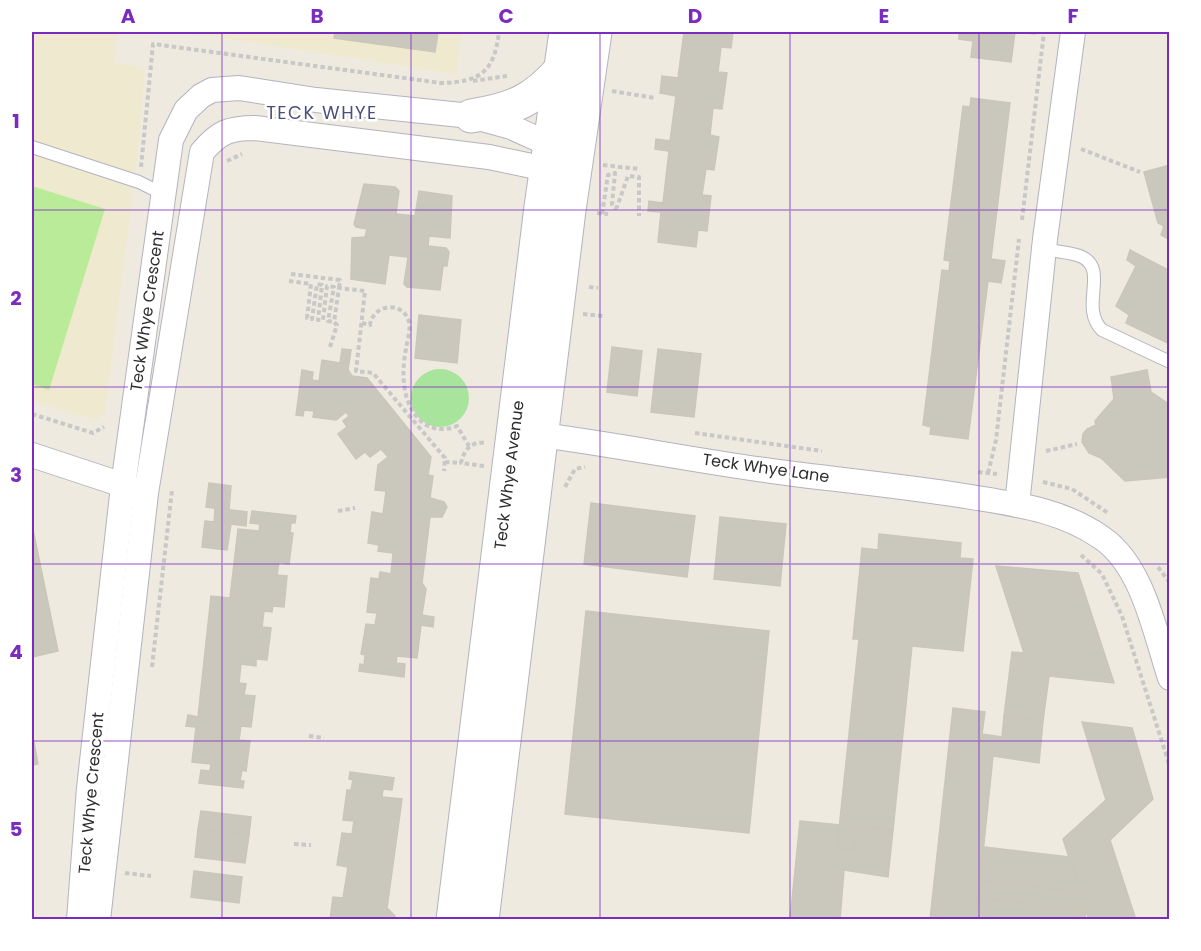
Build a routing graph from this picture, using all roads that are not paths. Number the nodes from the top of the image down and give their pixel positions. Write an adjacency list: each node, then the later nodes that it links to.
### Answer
1 (566, 32): 4 (main road, Teck Whye Avenue)
2 (595, 32): 7 (main road, Teck Whye Avenue)
3 (1073, 32): 9 (street)
4 (562, 68): 5 (main road); 7 (main road, Teck Whye Avenue)
5 (471, 116): 7 (street, Teck Whye Crescent); 8 (street, Teck Whye Crescent)
6 (32, 147): 8 (lane)
7 (563, 159): 11 (main road, Teck Whye Avenue); 14 (street, Teck Whye Crescent)
8 (163, 194): 13 (street, Teck Whye Crescent)
9 (1045, 249): 10 (lane); 15 (street)
10 (1170, 362)
11 (515, 437): 15 (street, Teck Whye Lane); 19 (main road, Teck Whye Avenue); 20 (main road, Teck Whye Avenue)
12 (32, 455): 13 (street)
13 (123, 486): 14 (street); 17 (street, Teck Whye Crescent)
14 (146, 493): 18 (street, Teck Whye Crescent)
15 (1017, 505): 16 (street, Teck Whye Lane)
16 (1170, 678)
17 (79, 920)
18 (98, 920)
19 (453, 920)
20 (482, 920)

